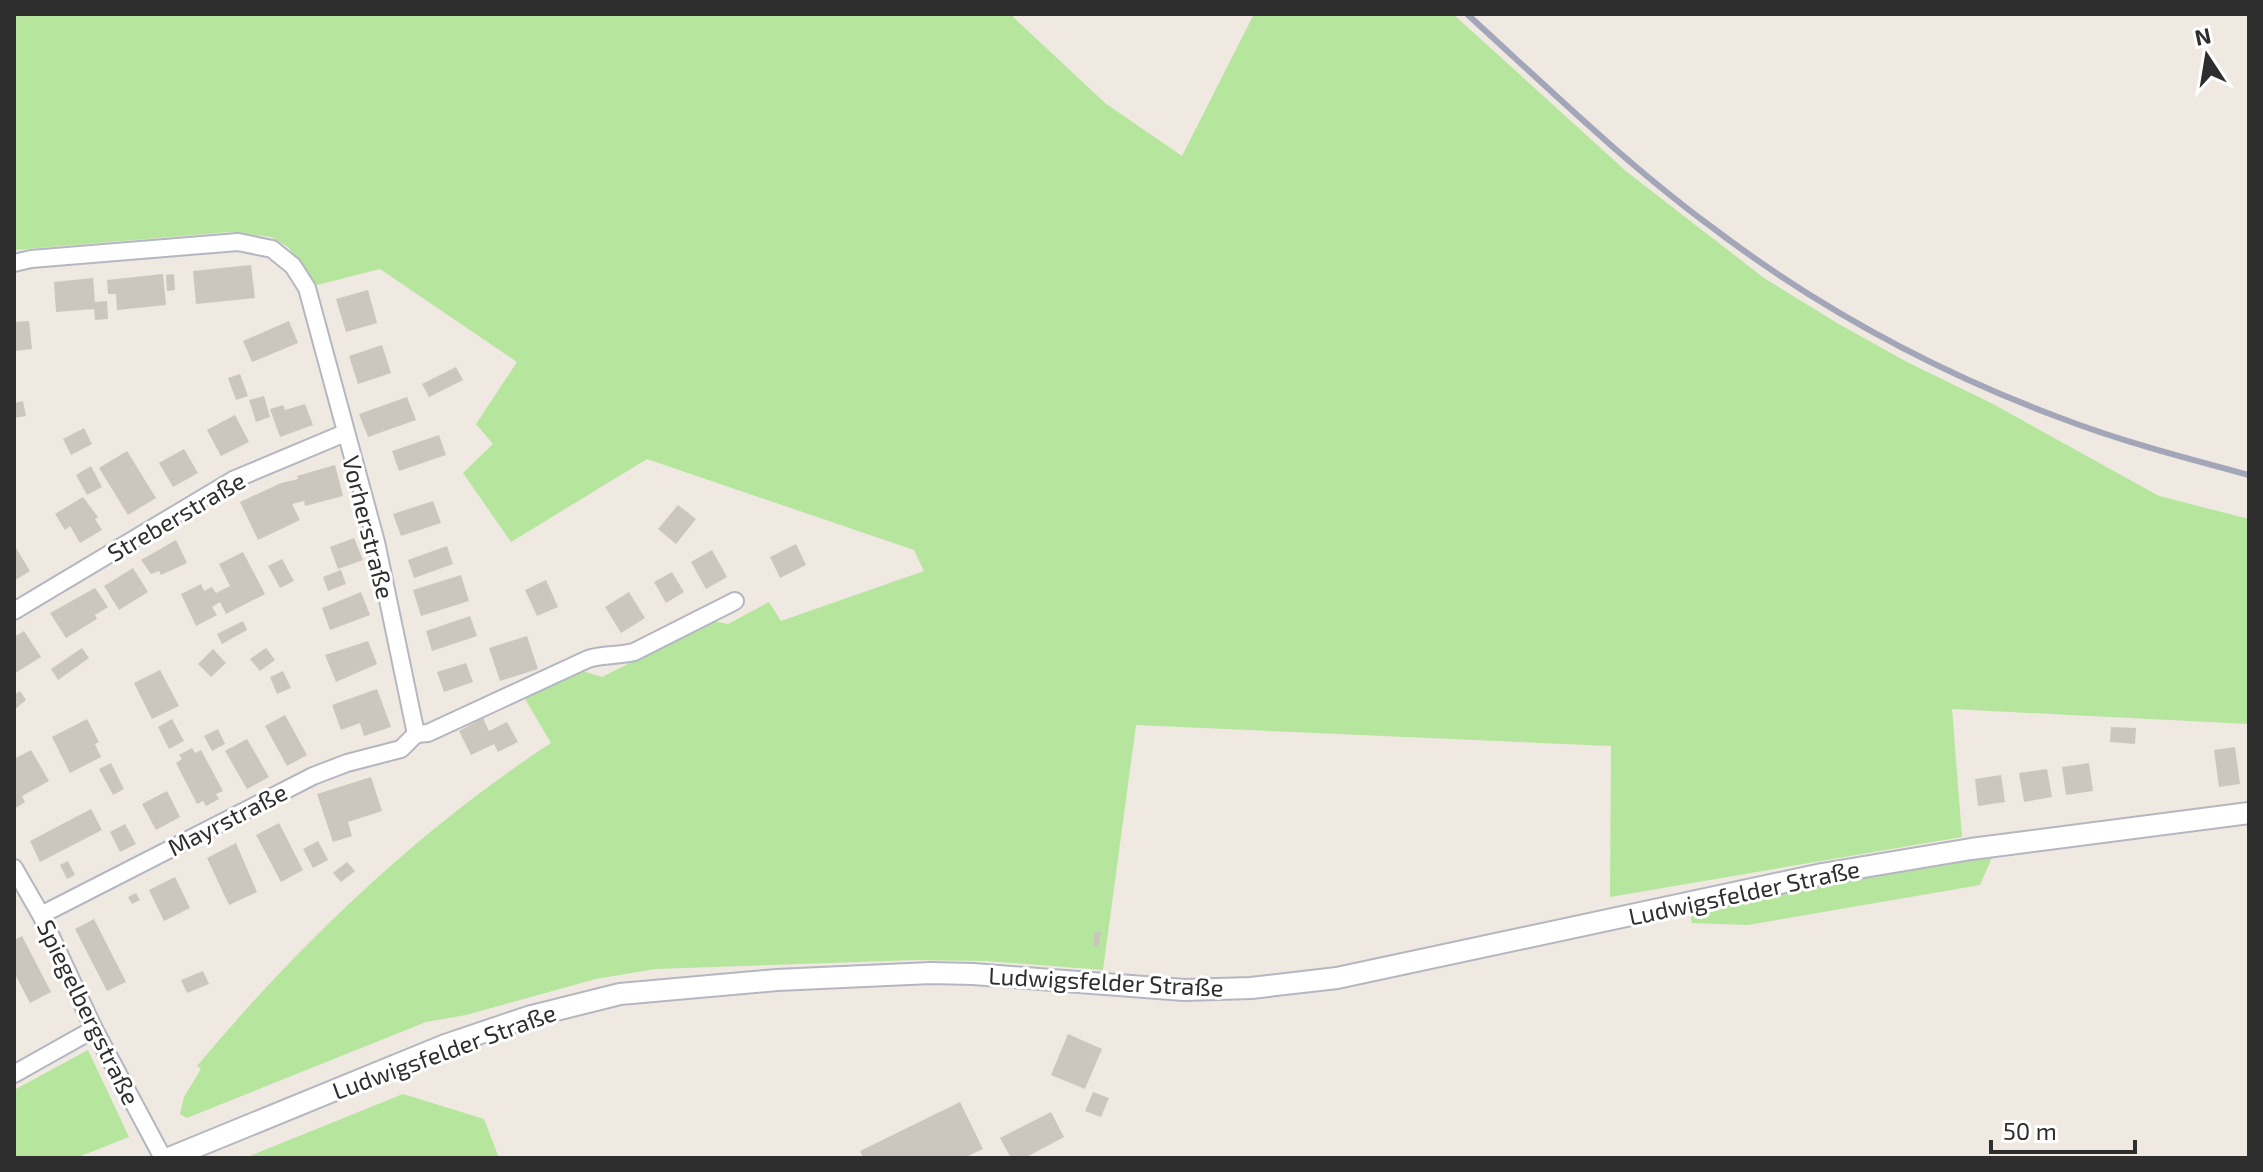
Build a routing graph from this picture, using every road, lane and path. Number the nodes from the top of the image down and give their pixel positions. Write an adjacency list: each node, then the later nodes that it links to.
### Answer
1 (14, 263): 2 (street, Vorherstraße)
2 (345, 433): 4 (street, Streberstraße); 5 (street, Vorherstraße)
3 (735, 601): 5 (street)
4 (14, 611)
5 (416, 734): 8 (street, Mayrstraße)
6 (2249, 813): 11 (street, Ludwigsfelder Straße)
7 (14, 868): 8 (street, Spiegelbergstraße)
8 (41, 915): 9 (street, Spiegelbergstraße)
9 (94, 1029): 10 (street); 11 (street, Spiegelbergstraße)
10 (14, 1074)
11 (166, 1158)

